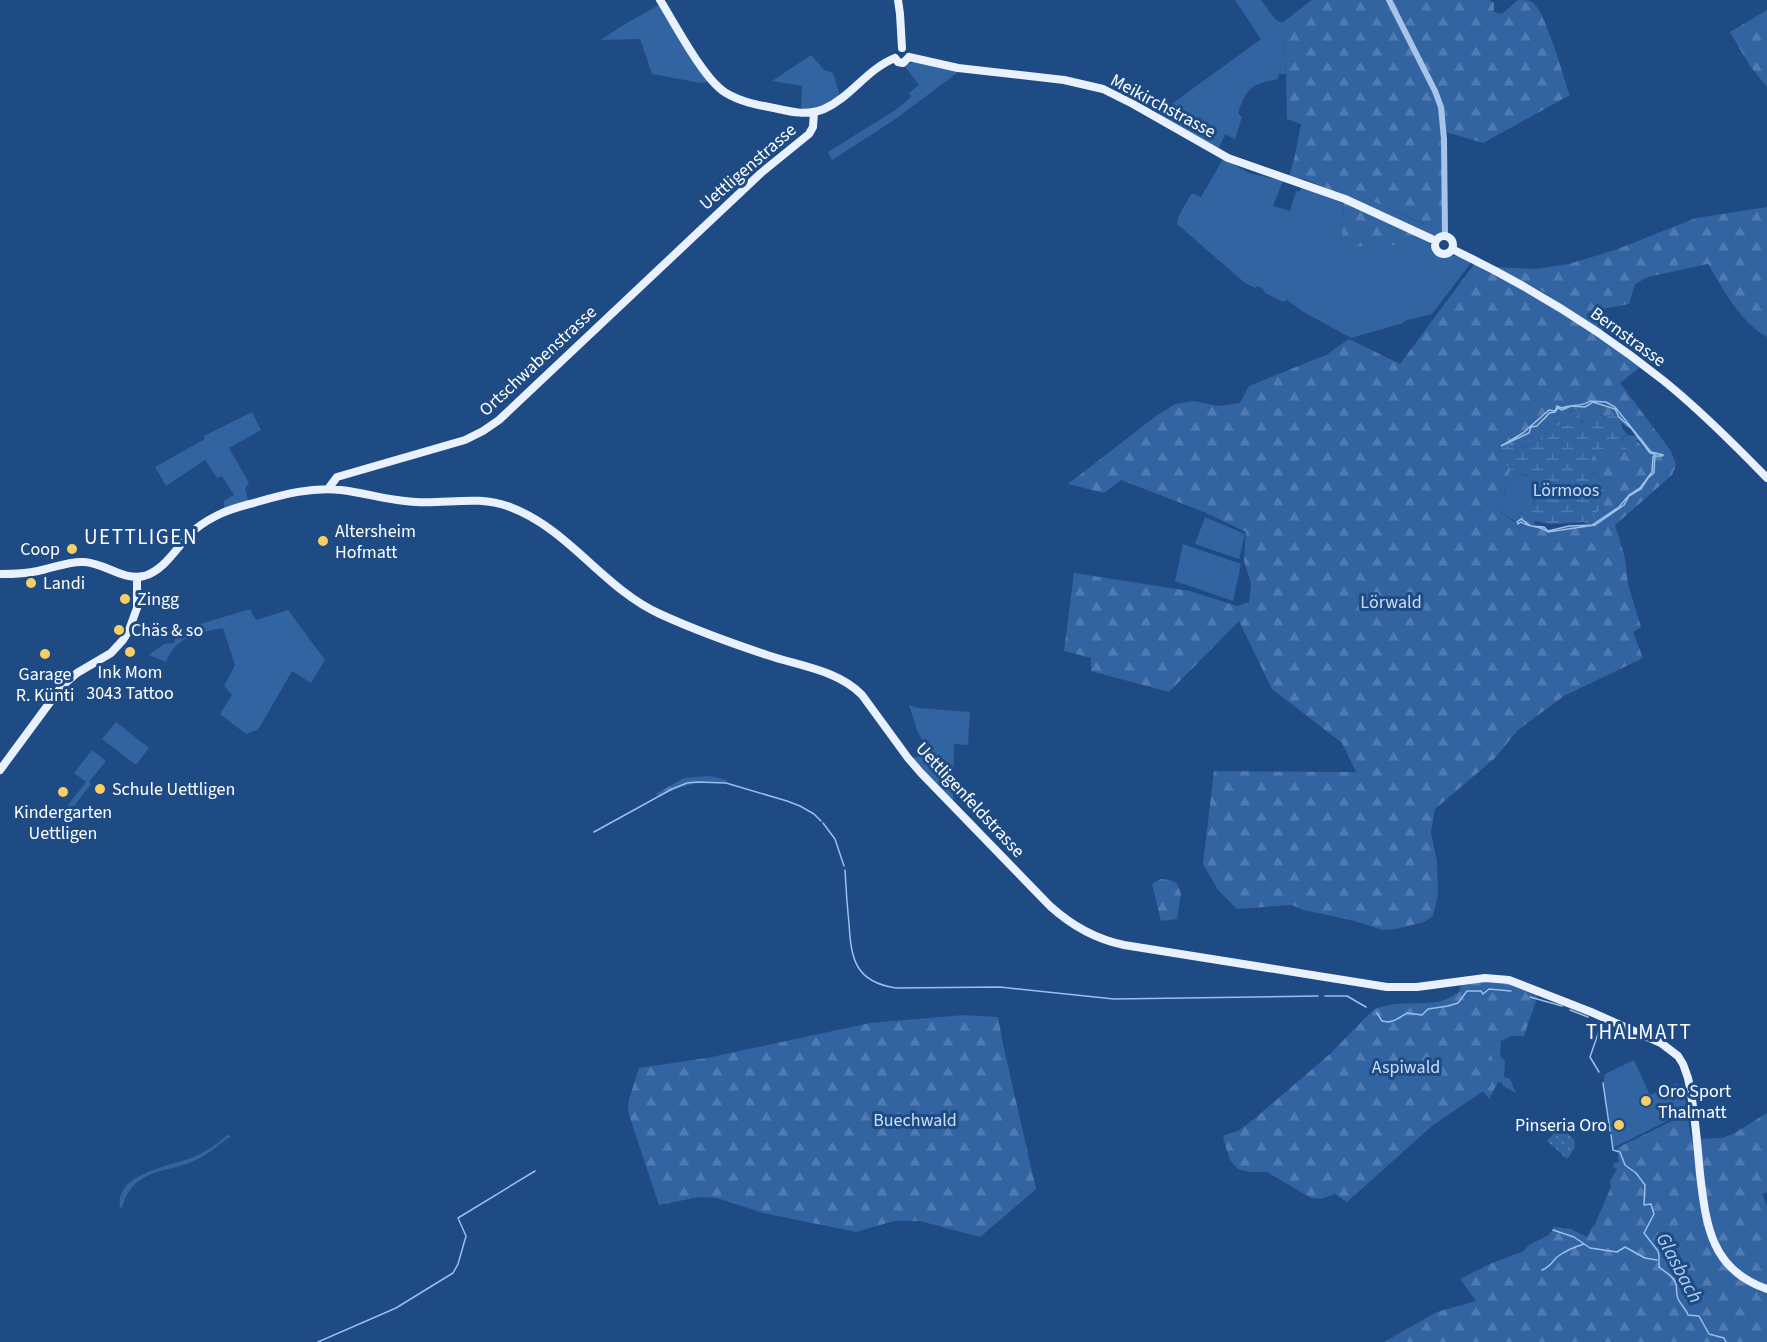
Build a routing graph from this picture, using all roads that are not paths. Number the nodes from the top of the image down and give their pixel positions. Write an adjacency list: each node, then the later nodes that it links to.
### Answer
1 (660, 0): 7 (main road)
2 (898, 0): 4 (main road)
3 (1389, 0): 8 (street)
4 (902, 48): 5 (main road); 6 (main road)
5 (909, 57): 6 (main road); 10 (main road, Meikirchstrasse)
6 (895, 58): 7 (main road)
7 (814, 112): 9 (main road, Uettligenstrasse)
8 (1445, 236): 10 (main road); 11 (main road)
9 (690, 239): 12 (main road, Ortschwabenstrasse)
10 (1436, 242): 11 (main road)
11 (1452, 249): 13 (main road, Bernstrasse)
12 (347, 474): 14 (main road, Ortschwabenstrasse); 15 (main road)
13 (1767, 478)
14 (328, 489): 15 (main road, Uettligenfeldstrasse); 17 (main road)
15 (339, 490): 19 (main road, Uettligenfeldstrasse)
16 (0, 574): 17 (main road)
17 (137, 577): 18 (main road)
18 (0, 770)
19 (1767, 1290)

